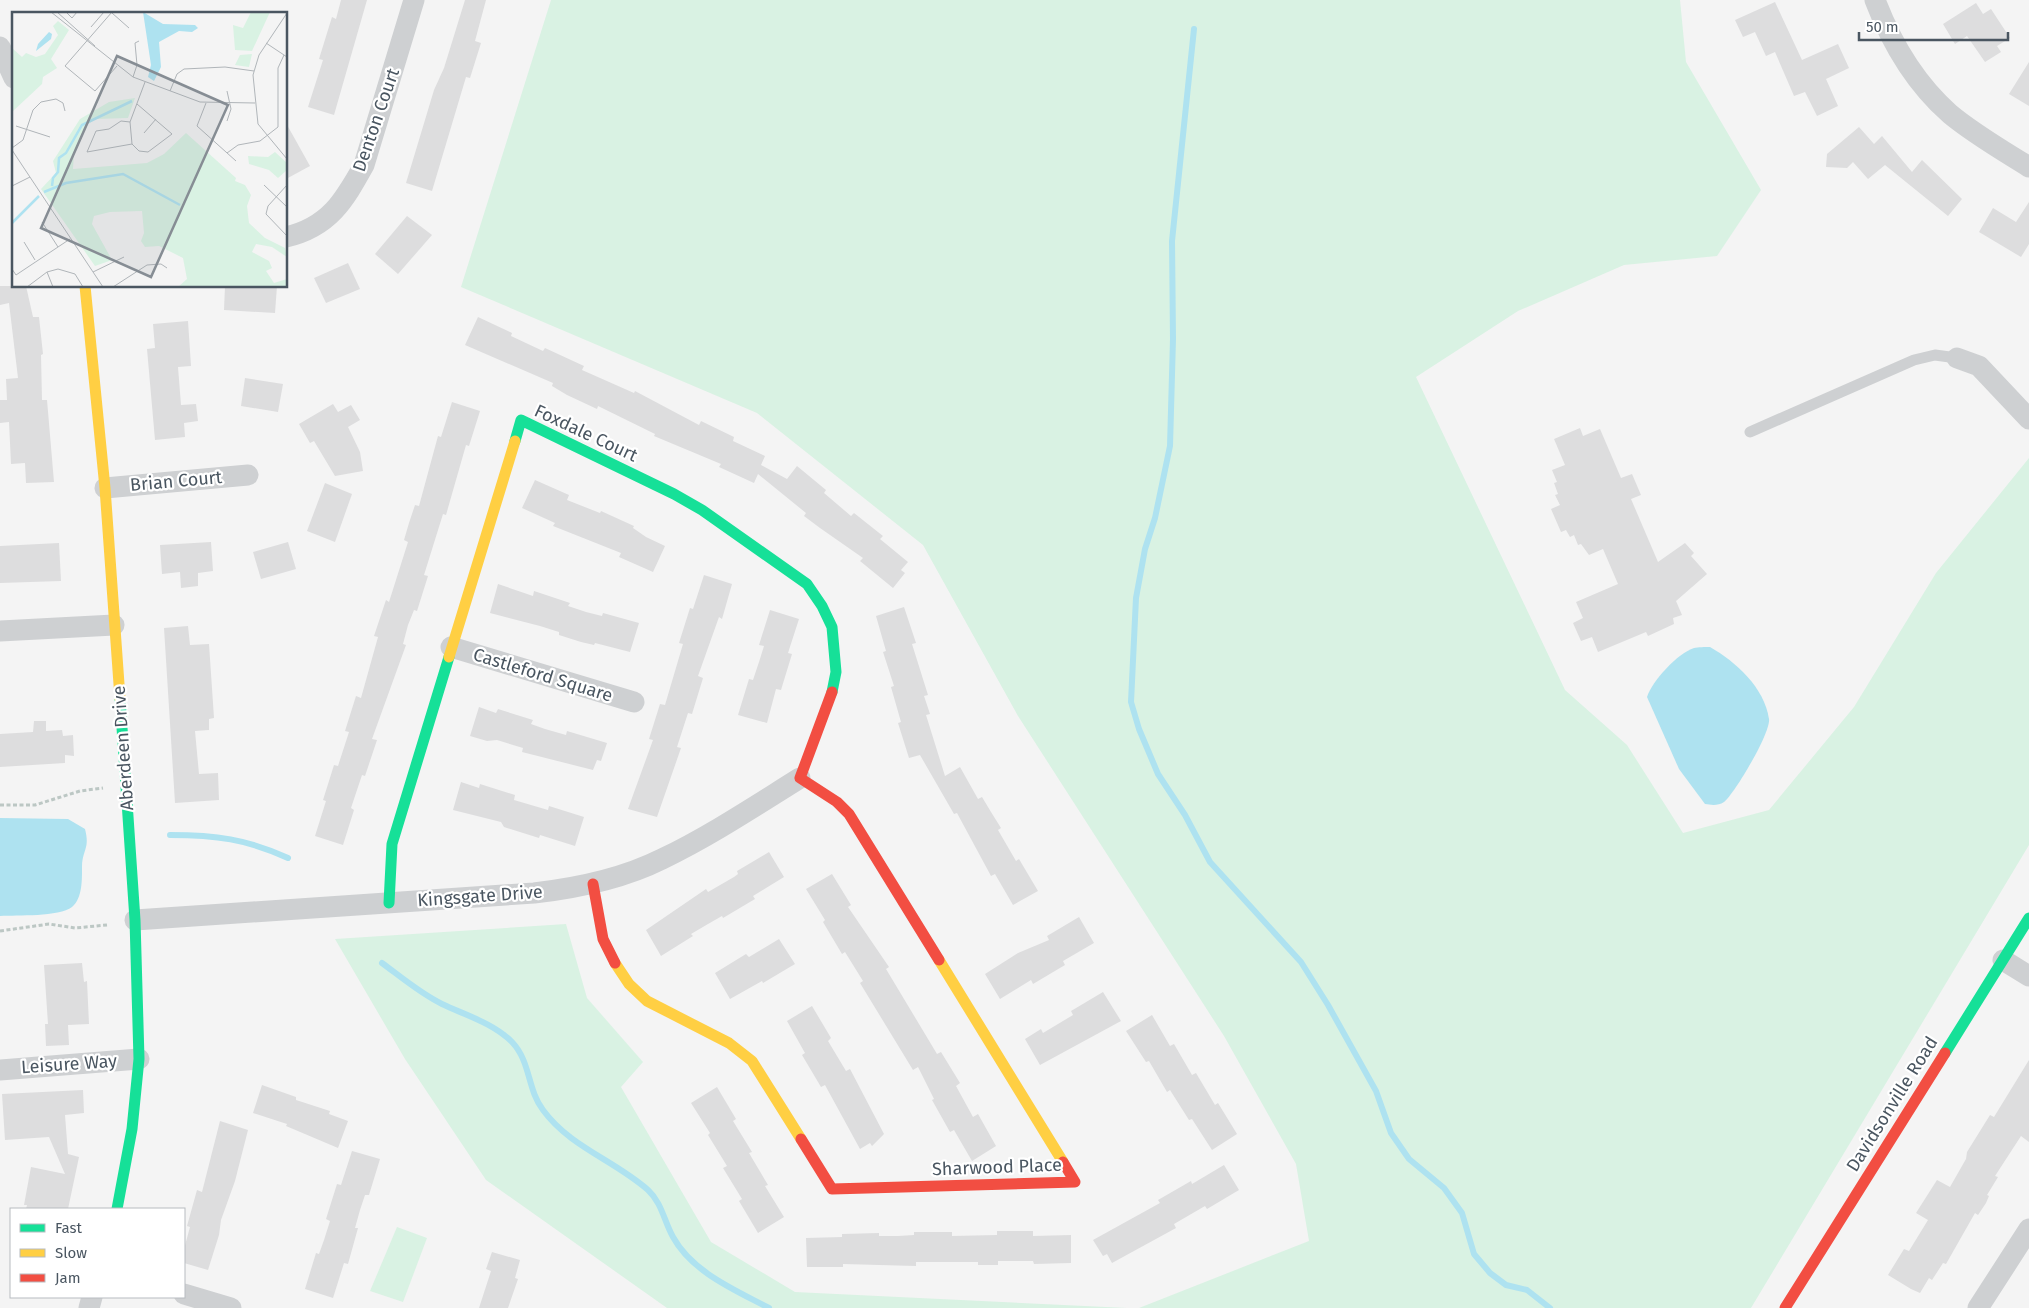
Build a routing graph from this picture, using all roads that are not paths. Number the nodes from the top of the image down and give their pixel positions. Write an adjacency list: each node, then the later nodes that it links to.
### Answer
1 (414, 0): 6 (street, Denton Court)
2 (1875, 0): 5 (street)
3 (0, 47): 4 (street)
4 (12, 74)
5 (2029, 167)
6 (288, 236)
7 (85, 288): 12 (street, Aberdeen Drive)
8 (1957, 358): 9 (street); 10 (lane)
9 (2029, 420)
10 (1750, 432)
11 (248, 475): 12 (street, Brian Court)
12 (105, 488): 13 (street, Aberdeen Drive)
13 (114, 625): 14 (street); 21 (street, Aberdeen Drive)
14 (0, 631)
15 (452, 647): 16 (street, Castleford Square); 17 (street, Foxdale Court); 19 (street, Foxdale Court)
16 (634, 702)
17 (800, 778): 18 (street, Kingsgate Drive); 18 (street, Sharwood Place)
18 (593, 884): 19 (street, Kingsgate Drive)
19 (389, 903): 21 (street, Kingsgate Drive)
20 (2029, 918): 22 (street, Davidsonville Road)
21 (134, 920): 24 (street, Aberdeen Drive)
22 (2003, 960): 23 (street); 30 (street, Davidsonville Road)
23 (2029, 976)
24 (139, 1059): 25 (street, Leisure Way); 26 (street, Aberdeen Drive)
25 (0, 1070)
26 (117, 1208)
27 (2029, 1229): 31 (street)
28 (185, 1294): 29 (street)
29 (231, 1308)
30 (1785, 1308)
31 (1978, 1308)

